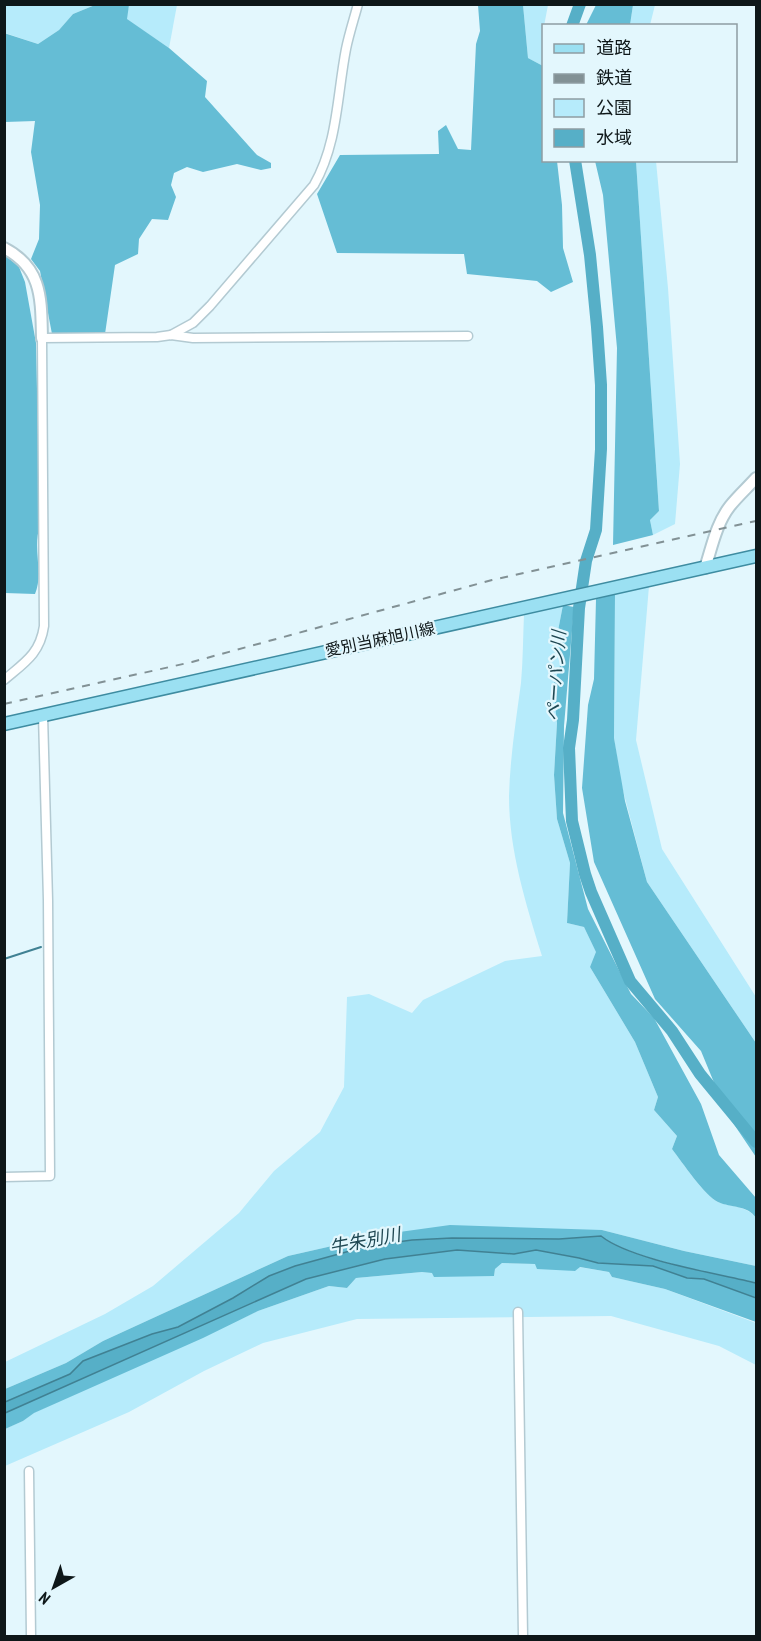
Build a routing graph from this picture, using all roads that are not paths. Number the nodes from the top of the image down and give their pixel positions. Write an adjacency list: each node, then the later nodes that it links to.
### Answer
1 (358, 4): 3 (street)
2 (4, 248): 5 (street)
3 (171, 335): 4 (street); 5 (street)
4 (468, 336)
5 (42, 338): 9 (street)
6 (756, 478): 8 (street)
7 (756, 556): 8 (main road, 愛別当麻旭川線)
8 (705, 568): 10 (main road, 愛別当麻旭川線)
9 (4, 680)
10 (44, 715): 11 (main road, 愛別当麻旭川線); 12 (street)
11 (4, 723)
12 (4, 1178)
13 (518, 1312): 16 (street)
14 (29, 1472): 15 (street)
15 (32, 1636)
16 (523, 1636)

